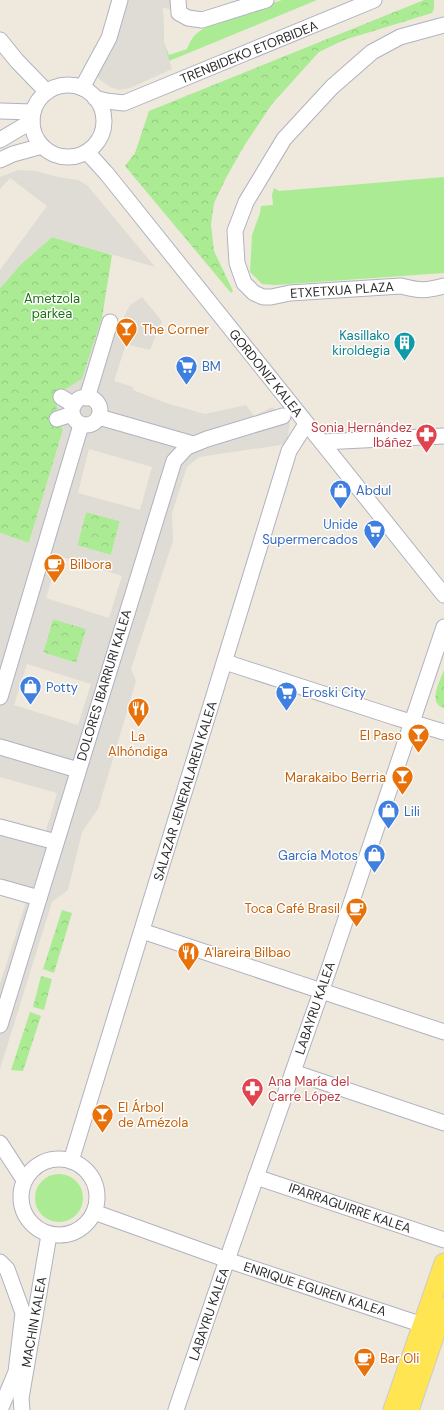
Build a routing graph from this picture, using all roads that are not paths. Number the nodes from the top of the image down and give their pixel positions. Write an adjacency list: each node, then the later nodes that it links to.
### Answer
1 (120, 0): 7 (street)
2 (178, 0): 3 (street)
3 (266, 0)
4 (374, 0): 10 (street, TRENBIDEKO ETORBIDEA)
5 (444, 24): 18 (street, ETXETXUA PLAZA)
6 (0, 40): 8 (street)
7 (82, 88): 8 (street); 9 (street)
8 (47, 92): 12 (street)
9 (95, 98): 10 (street); 13 (street)
10 (124, 103): 13 (street)
11 (0, 111): 12 (street)
12 (32, 116): 14 (street); 15 (street)
13 (104, 127): 16 (street)
14 (0, 140)
15 (42, 146): 16 (street); 17 (street)
16 (87, 152): 25 (street, GORDONIZ KALEA)
17 (0, 160)
18 (444, 286)
19 (110, 322): 20 (street)
20 (87, 398): 21 (street); 23 (street)
21 (72, 410): 23 (street); 24 (street); 32 (street)
22 (283, 416): 28 (street, DOLORES IBARRURI KALEA)
23 (99, 417): 28 (street)
24 (57, 419)
25 (306, 424): 27 (street, GORDONIZ KALEA); 31 (street, SALAZAR JENERALAREN KALEA)
26 (444, 436): 27 (street)
27 (322, 442): 29 (street, GORDONIZ KALEA)
28 (193, 444): 36 (street, DOLORES IBARRURI KALEA)
29 (444, 595)
30 (444, 627): 33 (street, LABAYRU KALEA)
31 (225, 662): 33 (street); 41 (street, SALAZAR JENERALAREN KALEA)
32 (0, 697)
33 (412, 723): 34 (street); 42 (street, LABAYRU KALEA)
34 (444, 732)
35 (0, 747): 36 (street)
36 (78, 770): 38 (street, DOLORES IBARRURI KALEA)
37 (0, 826): 38 (street)
38 (56, 842): 40 (street, DOLORES IBARRURI KALEA)
39 (0, 887): 40 (street)
40 (39, 898): 43 (street, DOLORES IBARRURI KALEA)
41 (142, 931): 42 (street); 48 (street, SALAZAR JENERALAREN KALEA)
42 (321, 991): 44 (street); 45 (street, LABAYRU KALEA)
43 (0, 1025)
44 (444, 1032)
45 (293, 1072): 46 (street); 49 (street, LABAYRU KALEA)
46 (444, 1123)
47 (0, 1143): 50 (street)
48 (71, 1161): 50 (street); 51 (street)
49 (256, 1177): 53 (street, IPARRAGUIRRE KALEA); 54 (street, LABAYRU KALEA)
50 (24, 1180): 52 (street)
51 (94, 1212): 52 (street); 54 (street, ENRIQUE EGUREN KALEA)
52 (49, 1235): 60 (street, MACHIN KALEA)
53 (444, 1240)
54 (227, 1260): 58 (street, ENRIQUE EGUREN KALEA); 61 (street, LABAYRU KALEA)
55 (0, 1262): 59 (street)
56 (444, 1263): 58 (main road)
57 (444, 1307): 63 (main road)
58 (423, 1325): 62 (main road)
59 (0, 1410)
60 (22, 1410)
61 (176, 1410)
62 (393, 1410)
63 (409, 1410)

